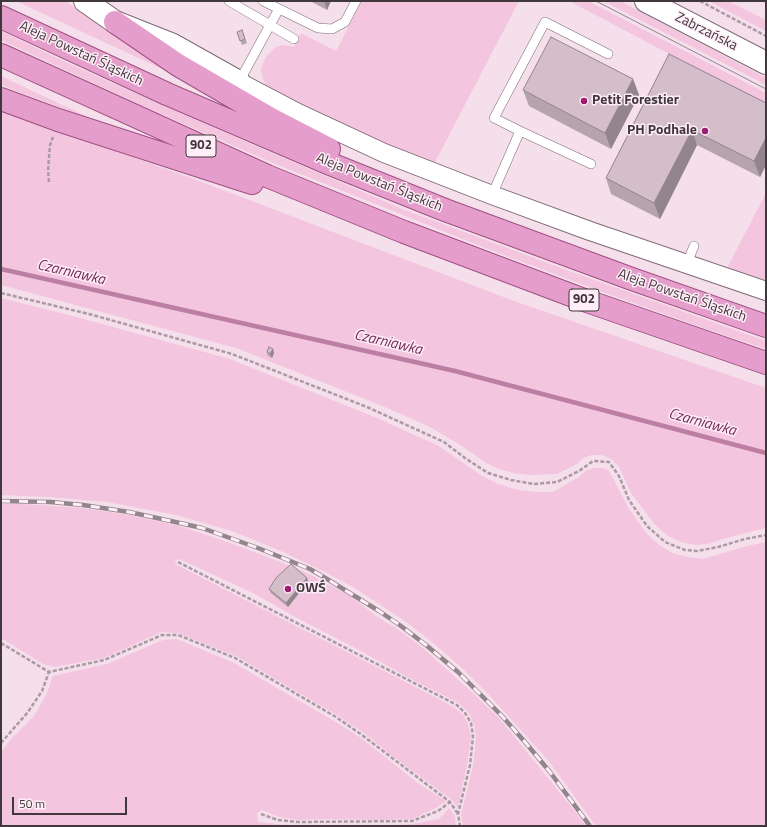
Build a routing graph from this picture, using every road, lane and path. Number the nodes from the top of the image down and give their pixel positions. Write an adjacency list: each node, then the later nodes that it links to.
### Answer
1 (229, 1): 10 (lane)
2 (263, 1): 7 (lane)
3 (356, 1): 7 (lane)
4 (646, 1): 15 (main road, Zabrzańska)
5 (700, 1): 11 (path)
6 (87, 2): 9 (main road)
7 (279, 9): 10 (lane)
8 (1, 17): 23 (main road, Aleja Powstań Śląskich / 902)
9 (115, 22): 16 (main road); 23 (main road)
10 (270, 25): 12 (lane); 16 (lane)
11 (766, 36)
12 (294, 38)
13 (608, 54): 19 (lane)
14 (1, 55): 24 (main road, 902)
15 (766, 63)
16 (239, 82): 22 (street)
17 (1, 99): 18 (main road)
18 (58, 120): 21 (path); 24 (main road)
19 (520, 131): 20 (lane); 22 (lane)
20 (591, 164)
21 (50, 182)
22 (492, 195): 26 (street)
23 (445, 210): 29 (main road, Aleja Powstań Śląskich / 902)
24 (404, 232): 30 (main road, 902)
25 (694, 246): 26 (lane)
26 (687, 263): 27 (street)
27 (766, 291)
28 (1, 292): 31 (path)
29 (766, 326)
30 (766, 363)
31 (766, 535)
32 (178, 562): 38 (path)
33 (1, 643): 34 (path)
34 (49, 672): 35 (path); 36 (path)
35 (1, 743)
36 (450, 802): 37 (path); 38 (path)
37 (261, 814)
38 (458, 814): 39 (path)
39 (460, 826)

